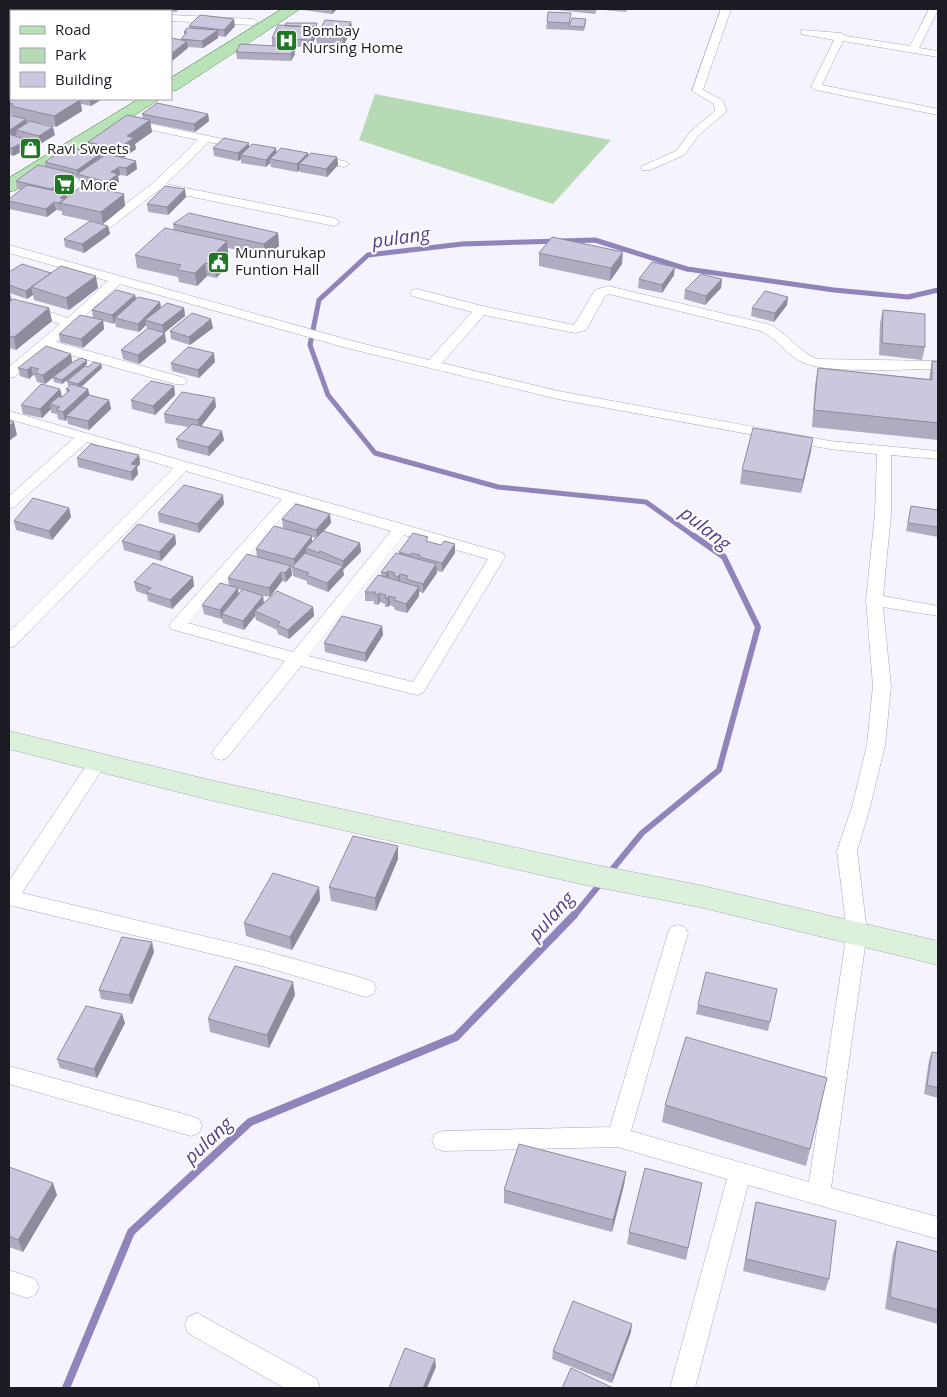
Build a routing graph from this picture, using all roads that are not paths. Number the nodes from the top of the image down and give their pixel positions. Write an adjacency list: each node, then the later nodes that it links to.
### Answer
1 (271, 9): 6 (main road)
2 (292, 9): 12 (main road)
3 (726, 9): 21 (street)
4 (934, 9): 9 (street)
5 (172, 18): 6 (street)
6 (253, 22): 11 (main road)
7 (805, 32): 8 (street)
8 (841, 36): 9 (street); 15 (street)
9 (914, 48): 10 (street)
10 (938, 54)
11 (172, 71)
12 (172, 85)
13 (126, 100): 22 (main road)
14 (149, 100): 16 (main road)
15 (938, 112)
16 (117, 120): 17 (street); 23 (main road)
17 (206, 139): 18 (street); 24 (street)
18 (255, 148)
19 (304, 157): 20 (street)
20 (344, 164)
21 (646, 168)
22 (9, 170)
23 (9, 186)
24 (157, 186): 25 (street); 26 (street)
25 (334, 222)
26 (103, 227)
27 (9, 249): 28 (street)
28 (117, 280): 32 (street); 35 (street)
29 (417, 293): 31 (street)
30 (9, 303): 32 (street)
31 (481, 310): 34 (street); 35 (street)
32 (71, 322): 33 (street)
33 (46, 344): 36 (street); 37 (street)
34 (938, 365)
35 (432, 366): 40 (street)
36 (9, 374)
37 (180, 381)
38 (9, 415): 39 (street)
39 (84, 437): 42 (street); 44 (street)
40 (884, 449): 41 (street); 46 (street)
41 (938, 455)
42 (183, 466): 43 (street); 48 (street)
43 (292, 497): 45 (street); 49 (street)
44 (9, 504)
45 (401, 529): 49 (street); 49 (street)
46 (874, 600): 47 (street); 54 (street)
47 (938, 611)
48 (9, 642)
49 (297, 659): 51 (street)
50 (9, 740): 52 (street)
51 (220, 753)
52 (98, 762): 53 (street); 54 (street)
53 (9, 897): 57 (street)
54 (845, 931): 56 (street); 63 (street)
55 (678, 933): 60 (street)
56 (938, 953)
57 (366, 988)
58 (9, 1076): 59 (street)
59 (190, 1126)
60 (618, 1137): 61 (street); 62 (street)
61 (443, 1141)
62 (740, 1171): 63 (street); 67 (street)
63 (818, 1195): 64 (street)
64 (938, 1228)
65 (197, 1325): 66 (street)
66 (308, 1388)
67 (682, 1388)

